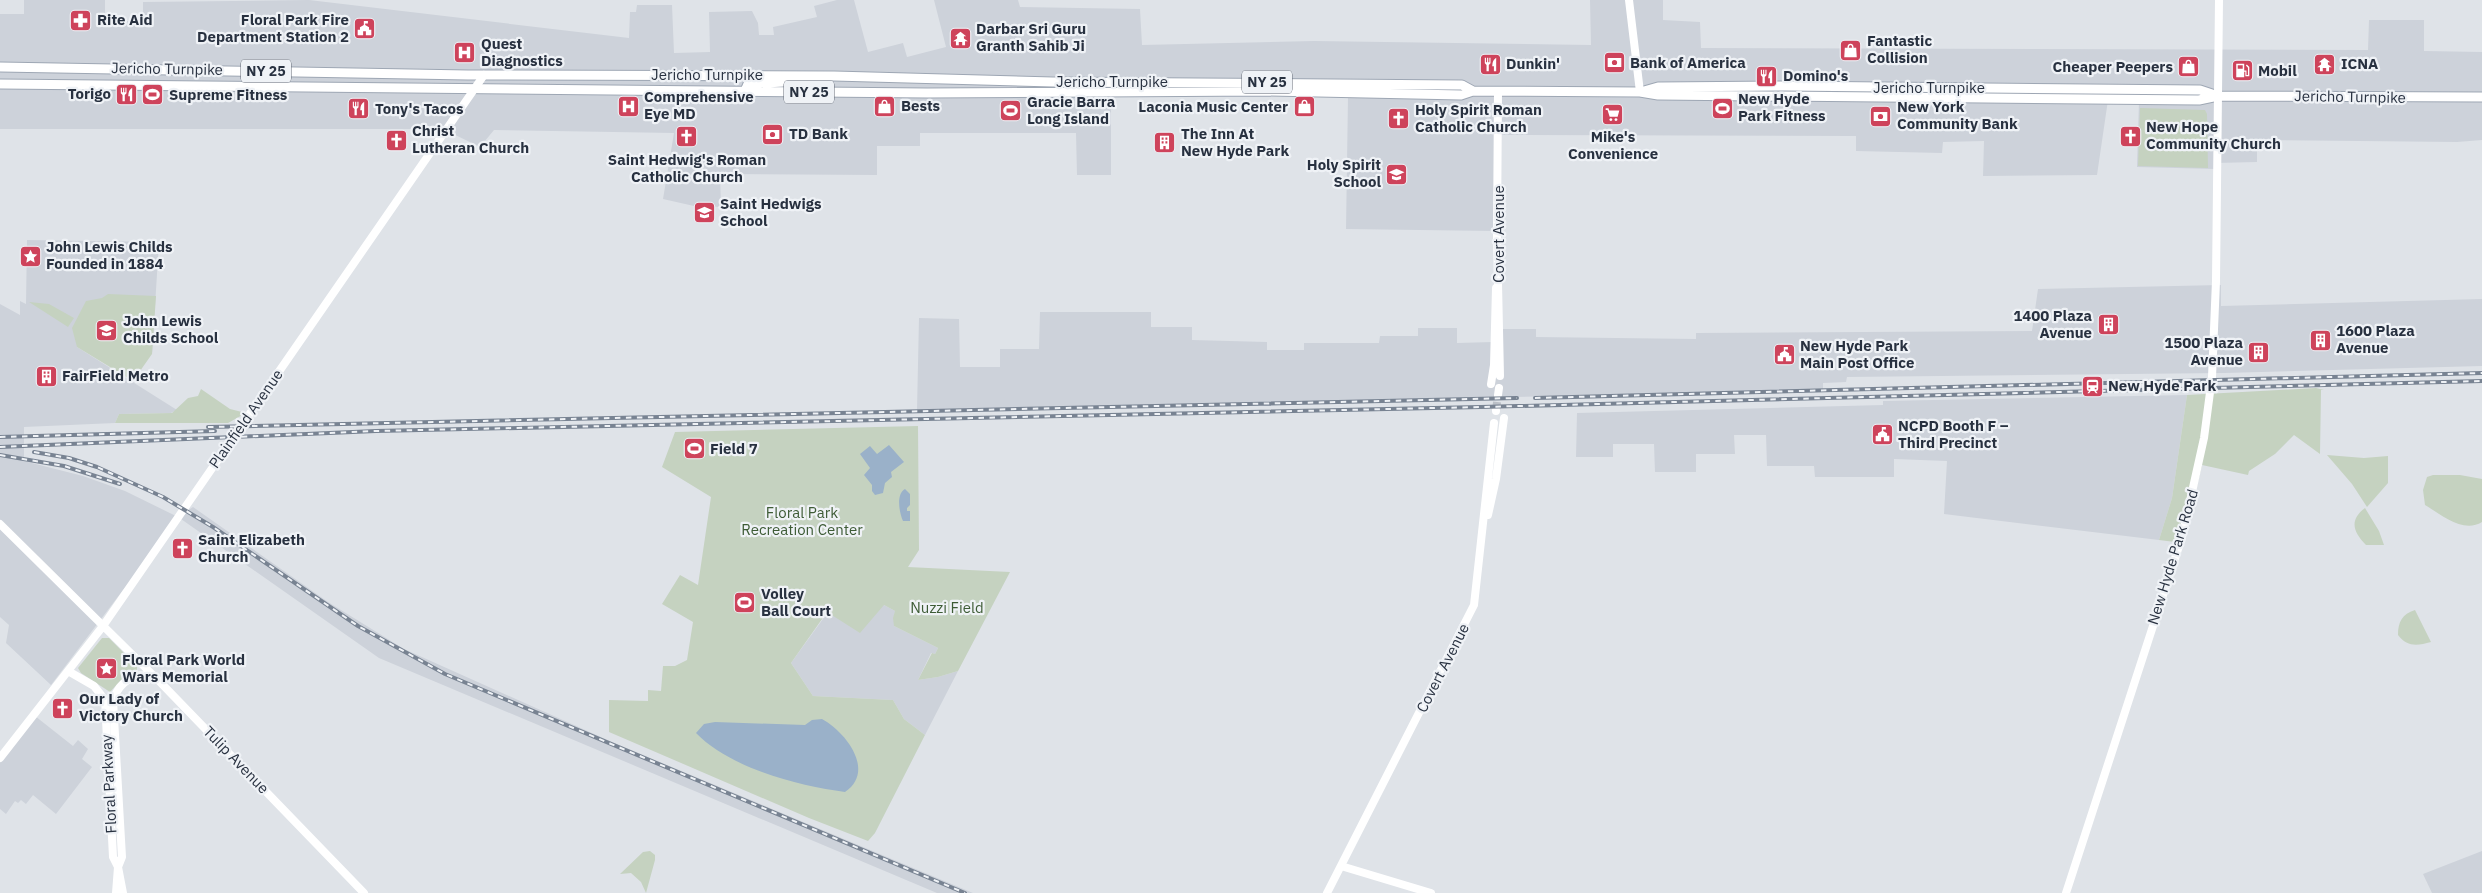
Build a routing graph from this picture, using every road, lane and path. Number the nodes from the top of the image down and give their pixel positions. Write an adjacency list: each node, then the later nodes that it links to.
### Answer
1 (1629, 0): 12 (main road)
2 (2219, 0): 13 (main road, New Hyde Park Road)
3 (0, 67): 4 (main road, Jericho Turnpike / NY 25)
4 (484, 75): 5 (main road, Jericho Turnpike / NY 25); 9 (main road, Plainfield Avenue)
5 (823, 76): 8 (main road, Jericho Turnpike / NY 25); 10 (main road)
6 (0, 84): 9 (main road, Jericho Turnpike / NY 25)
7 (1861, 87): 12 (main road, Jericho Turnpike / NY 25); 13 (main road, Jericho Turnpike / NY 25); 14 (main road)
8 (1343, 88): 10 (main road, Jericho Turnpike / NY 25); 11 (main road, Jericho Turnpike / NY 25)
9 (475, 89): 10 (main road, Jericho Turnpike / NY 25); 23 (main road, Plainfield Avenue)
10 (745, 92)
11 (1498, 92): 12 (main road, Jericho Turnpike / NY 25); 16 (main road, Covert Avenue)
12 (1640, 92): 14 (main road, Jericho Turnpike / NY 25)
13 (2218, 96): 14 (main road, Jericho Turnpike / NY 25); 15 (main road, Jericho Turnpike / NY 25); 37 (main road, New Hyde Park Road)
14 (1838, 97)
15 (2482, 97)
16 (1498, 274): 17 (main road, Covert Avenue); 18 (main road)
17 (1500, 376)
18 (1496, 389)
19 (1504, 418): 22 (main road)
20 (1494, 423): 22 (main road, Covert Avenue)
21 (0, 524): 23 (main road, Tulip Avenue)
22 (1483, 532): 30 (main road, Covert Avenue)
23 (103, 626): 24 (main road, Plainfield Avenue); 25 (main road, Tulip Avenue)
24 (68, 672): 26 (main road); 27 (main road, Plainfield Avenue)
25 (156, 677): 26 (main road); 34 (main road, Tulip Avenue)
26 (109, 700): 28 (main road, Floral Parkway); 29 (main road, Floral Parkway)
27 (0, 758)
28 (119, 814): 29 (main road); 31 (main road, Floral Parkway)
29 (110, 815): 31 (main road, Floral Parkway)
30 (1340, 866): 35 (main road, Covert Avenue); 36 (main road)
31 (118, 868): 32 (main road, Floral Parkway); 33 (main road, Floral Parkway)
32 (116, 893)
33 (123, 893)
34 (364, 893)
35 (1327, 893)
36 (1431, 893)
37 (2066, 893)

